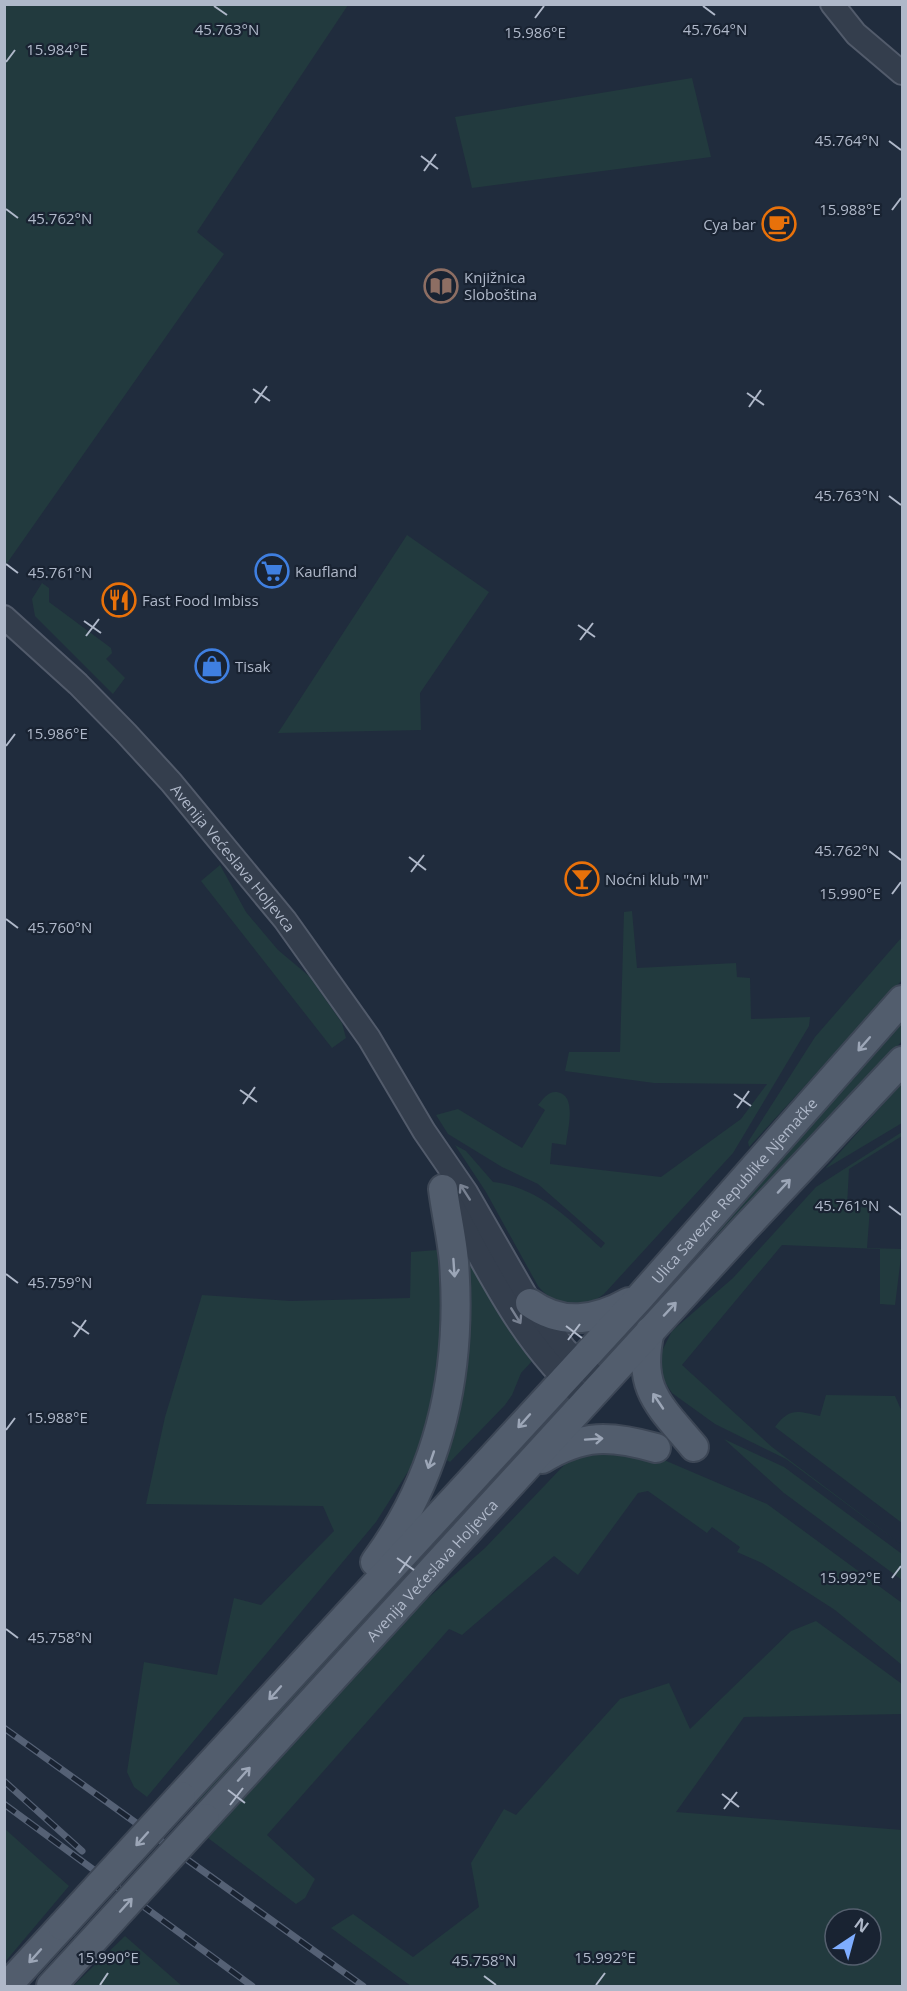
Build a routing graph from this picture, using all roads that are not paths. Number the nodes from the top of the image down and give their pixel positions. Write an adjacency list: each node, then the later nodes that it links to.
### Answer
1 (832, 4): 2 (street)
2 (903, 73)
3 (4, 617): 6 (street, Avenija Većeslava Holjevca)
4 (903, 1000): 8 (main road, Ulica Savezne Republike Njemačke, one-way to 8)
5 (903, 1061): 10 (main road, one-way to 5)
6 (424, 1131): 7 (street, Avenija Većeslava Holjevca); 9 (street, Avenija Većeslava Holjevca, one-way to 6)
7 (443, 1189): 11 (street, Avenija Većeslava Holjevca, one-way to 11); 16 (main road, one-way to 16)
8 (641, 1296): 9 (main road); 11 (main road, Ulica Savezne Republike Njemačke)
9 (530, 1303): 11 (street, Avenija Većeslava Holjevca)
10 (650, 1331): 12 (main road); 13 (main road, one-way to 10)
11 (571, 1370): 12 (street); 16 (main road, Avenija Većeslava Holjevca, one-way to 16)
12 (595, 1391): 15 (main road, Avenija Većeslava Holjevca)
13 (694, 1447)
14 (656, 1448): 15 (main road, one-way to 14)
15 (522, 1471): 18 (main road, Avenija Većeslava Holjevca, one-way to 15, bridge)
16 (315, 1650): 17 (main road, Avenija Većeslava Holjevca, one-way to 17, bridge)
17 (7, 1986)
18 (51, 1986)

